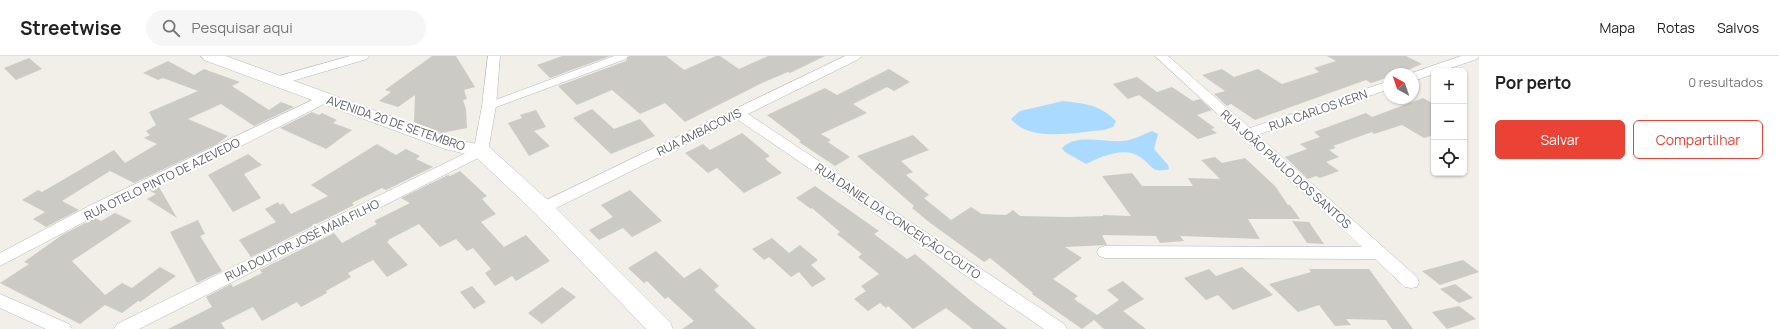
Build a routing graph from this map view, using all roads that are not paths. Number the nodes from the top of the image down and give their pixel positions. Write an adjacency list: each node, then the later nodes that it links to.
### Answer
1 (210, 56): 9 (street, AVENIDA 20 DE SETEMBRO)
2 (363, 56): 9 (street)
3 (494, 56): 12 (street)
4 (624, 56): 12 (lane)
5 (855, 56): 13 (street, RUA AMBACOVIS)
6 (1161, 56): 14 (street, RUA JOÃO PAULO DOS SANTOS)
7 (1473, 56): 8 (street)
8 (1419, 75)
9 (277, 81): 11 (street, AVENIDA 20 DE SETEMBRO)
10 (1383, 87): 14 (street, RUA CARLOS KERN)
11 (325, 98): 15 (street, AVENIDA 20 DE SETEMBRO); 19 (street, RUA OTELO PINTO DE AZEVEDO)
12 (489, 106): 15 (street)
13 (738, 113): 16 (street, RUA AMBACOVIS); 25 (street, RUA DANIEL DA CONCEIÇÃO COUTO)
14 (1247, 134): 18 (street, RUA JOÃO PAULO DOS SANTOS)
15 (481, 151): 16 (street, AVENIDA 20 DE SETEMBRO); 23 (street, RUA DOUTOR JOSÉ MAIA FILHO)
16 (543, 208): 24 (street, AVENIDA 20 DE SETEMBRO)
17 (1104, 252): 18 (street)
18 (1379, 253): 20 (street, RUA JOÃO PAULO DOS SANTOS)
19 (0, 260)
20 (1411, 282)
21 (0, 301): 22 (street)
22 (63, 329)
23 (123, 329)
24 (661, 329)
25 (1058, 329)

